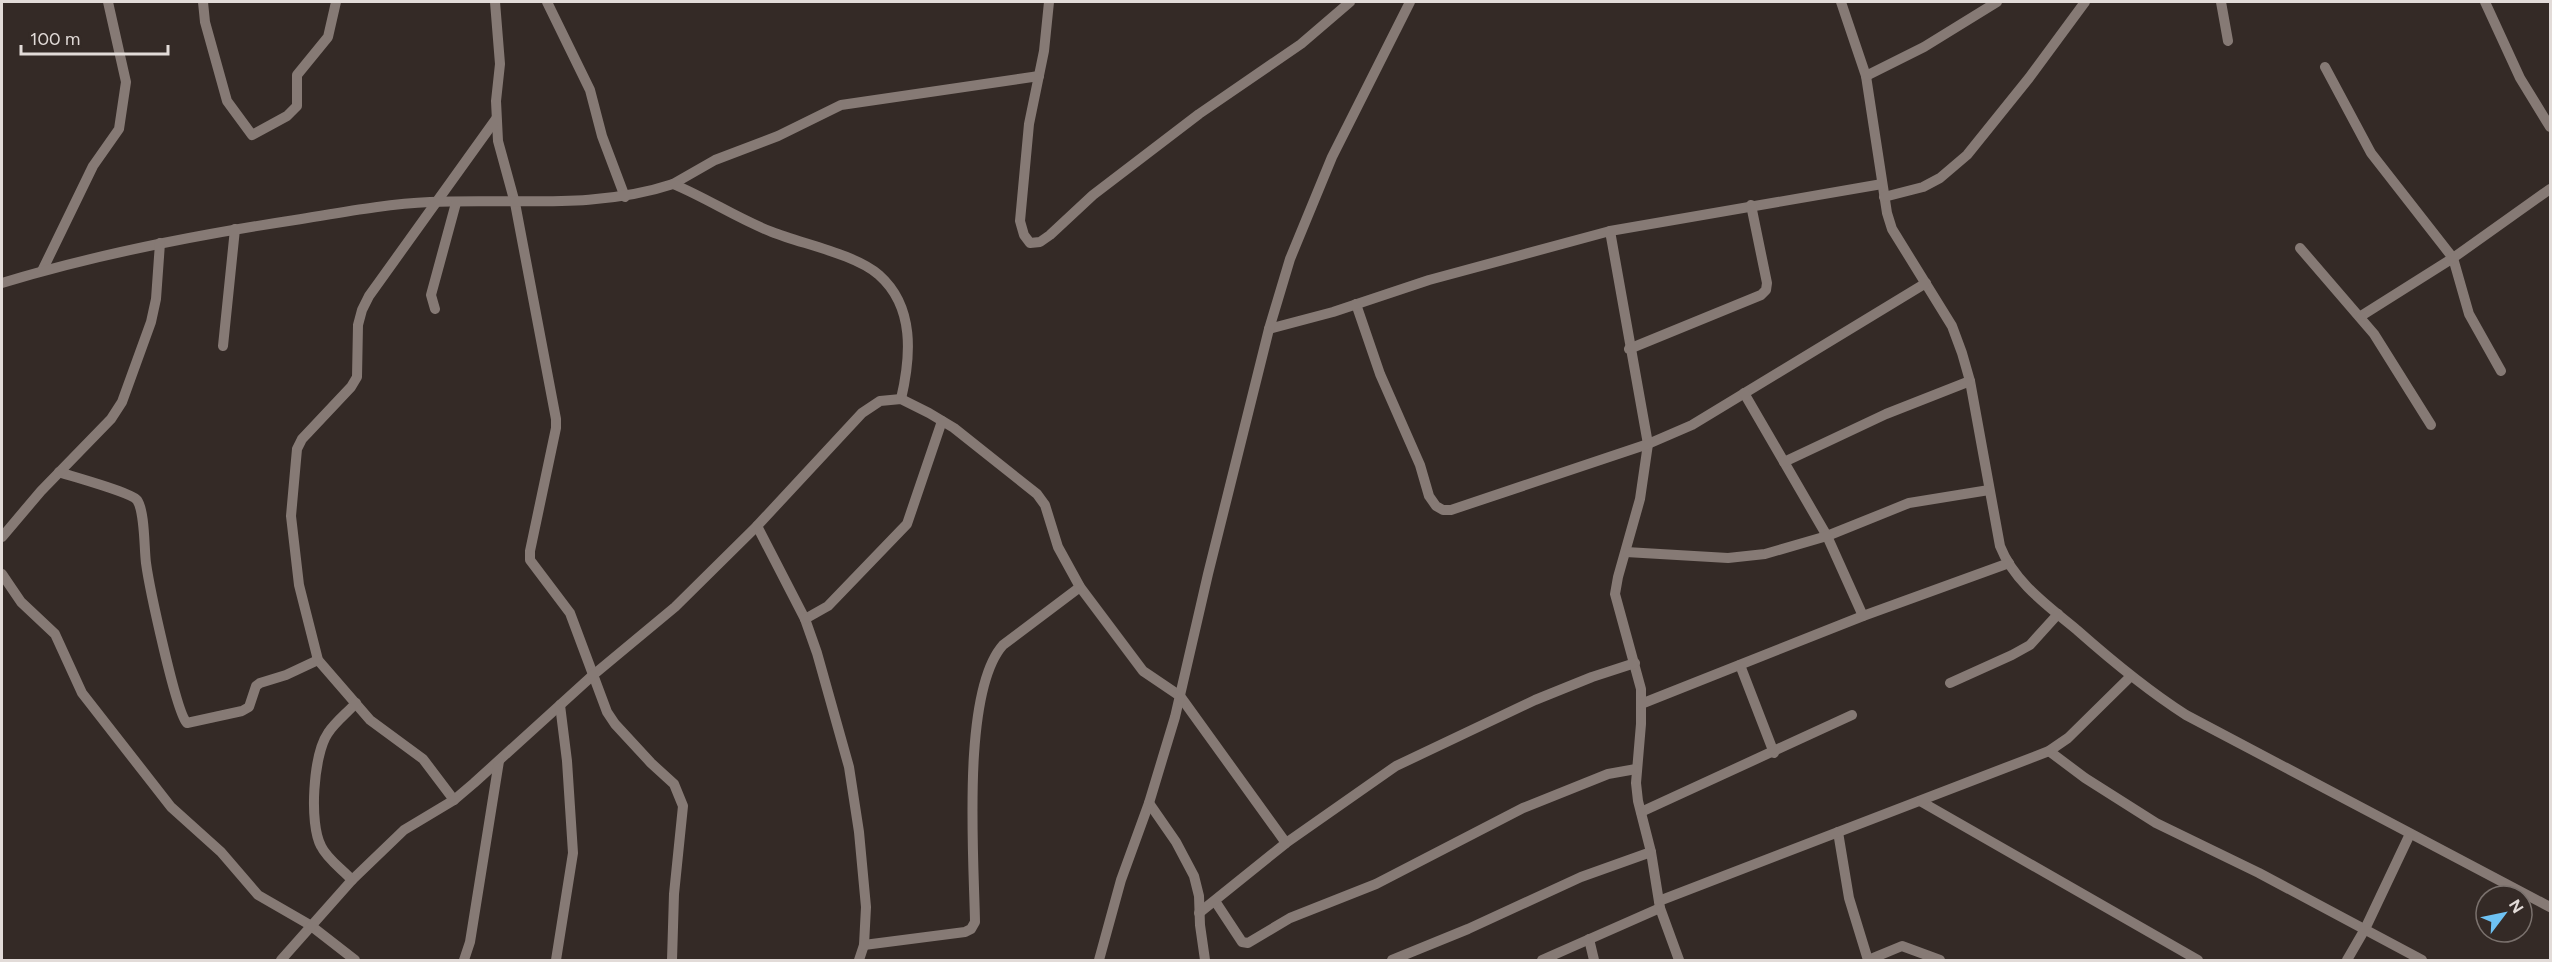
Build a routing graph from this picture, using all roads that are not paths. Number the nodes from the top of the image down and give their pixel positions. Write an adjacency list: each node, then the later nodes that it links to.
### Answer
1 (108, 2): 34 (street)
2 (203, 2): 3 (street)
3 (336, 2)
4 (495, 2): 18 (street)
5 (547, 2): 23 (street)
6 (1049, 2): 16 (street)
7 (1350, 2): 16 (street)
8 (1410, 2): 40 (street)
9 (1841, 2): 17 (street)
10 (1997, 2): 17 (street)
11 (2085, 2): 24 (street)
12 (2221, 2): 14 (street)
13 (2486, 2): 19 (street)
14 (2228, 41)
15 (2325, 67): 33 (street)
16 (1039, 76): 20 (street)
17 (1866, 76): 21 (street)
18 (496, 119): 25 (street); 27 (street)
19 (2550, 127)
20 (673, 184): 23 (street); 46 (street)
21 (1882, 184): 24 (street); 28 (street)
22 (2550, 189): 33 (street)
23 (625, 196): 27 (street)
24 (1884, 197): 36 (street)
25 (439, 202): 26 (street); 29 (street); 63 (street)
26 (456, 203): 27 (street); 38 (street)
27 (515, 203): 66 (street)
28 (1751, 206): 30 (street); 42 (street)
29 (235, 229): 31 (street); 41 (street)
30 (1610, 231): 37 (street); 42 (street)
31 (160, 243): 34 (street); 51 (street)
32 (2300, 248): 39 (street)
33 (2452, 258): 39 (street); 43 (street)
34 (42, 271): 35 (street)
35 (2, 283)
36 (1926, 283): 44 (street); 45 (street)
37 (1356, 304): 40 (street); 49 (street)
38 (435, 309)
39 (2361, 316): 48 (street)
40 (1269, 329): 69 (street)
41 (224, 346)
42 (1629, 349): 49 (street)
43 (2501, 371)
44 (1971, 381): 50 (street); 52 (street)
45 (1744, 393): 49 (street); 50 (street)
46 (901, 399): 47 (street); 53 (street)
47 (942, 421): 59 (street); 62 (street)
48 (2431, 425)
49 (1648, 444): 56 (street)
50 (1784, 462): 54 (street)
51 (59, 472): 55 (street); 63 (street)
52 (1989, 490): 54 (street); 57 (street)
53 (757, 526): 62 (street); 66 (street)
54 (1827, 536): 56 (street); 61 (street)
55 (2, 537)
56 (1626, 552): 64 (street)
57 (2009, 563): 60 (street); 61 (street)
58 (2, 574): 91 (street)
59 (1080, 587): 69 (street); 94 (street)
60 (2058, 614): 67 (street); 68 (street)
61 (1863, 616): 65 (street)
62 (805, 619): 94 (street)
63 (318, 660): 70 (street)
64 (1635, 663): 71 (street); 84 (street)
65 (1740, 665): 71 (street); 75 (street)
66 (592, 676): 72 (street); 99 (street)
67 (2131, 676): 74 (street); 83 (street)
68 (1950, 683)
69 (1180, 696): 80 (street); 84 (street)
70 (356, 703): 78 (street); 86 (street)
71 (1641, 704): 77 (street)
72 (560, 705): 76 (street); 98 (street)
73 (1852, 716): 75 (street)
74 (2049, 751): 79 (street); 92 (street)
75 (1774, 753): 81 (street)
76 (499, 761): 78 (street); 97 (street)
77 (1636, 769): 81 (street); 87 (street)
78 (454, 800): 86 (street)
79 (1920, 801): 82 (street); 109 (street)
80 (1149, 803): 90 (street); 101 (street)
81 (1641, 812): 85 (street)
82 (1838, 832): 88 (street); 107 (street)
83 (2410, 834): 89 (street); 92 (street)
84 (1286, 843): 87 (street)
85 (1651, 852): 88 (street); 103 (street)
86 (352, 880): 91 (street)
87 (1215, 901): 90 (street)
88 (1659, 904): 93 (street); 106 (street)
89 (2550, 907)
90 (1199, 913): 102 (street)
91 (310, 925): 95 (street); 96 (street)
92 (2366, 929): 110 (street); 111 (street)
93 (1589, 939): 104 (street); 105 (street)
94 (864, 945): 100 (street)
95 (281, 960)
96 (355, 960)
97 (464, 960)
98 (556, 960)
99 (672, 960)
100 (859, 960)
101 (1099, 960)
102 (1205, 960)
103 (1392, 960)
104 (1542, 960)
105 (1594, 960)
106 (1680, 960)
107 (1868, 960): 108 (street)
108 (1940, 960)
109 (2198, 960)
110 (2347, 960)
111 (2422, 960)

